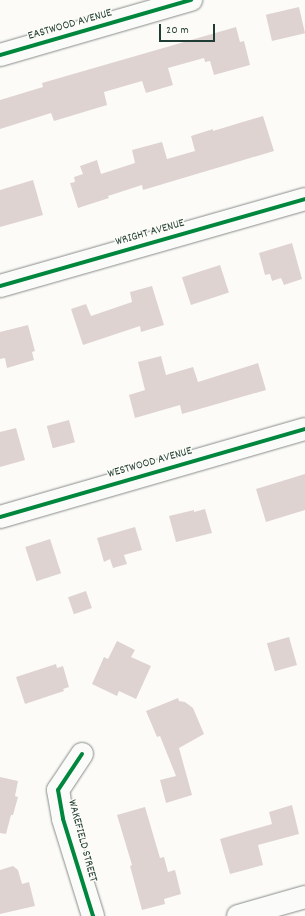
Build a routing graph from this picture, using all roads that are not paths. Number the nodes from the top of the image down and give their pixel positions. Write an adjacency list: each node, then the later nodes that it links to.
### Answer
1 (191, 0): 2 (street, EASTWOOD AVENUE)
2 (0, 55)
3 (305, 199): 4 (street, WRIGHT AVENUE)
4 (0, 286)
5 (305, 429): 6 (street, WESTWOOD AVENUE)
6 (0, 517)
7 (82, 754): 9 (street, WAKEFIELD STREET)
8 (305, 897): 10 (street)
9 (93, 916)
10 (238, 916)

